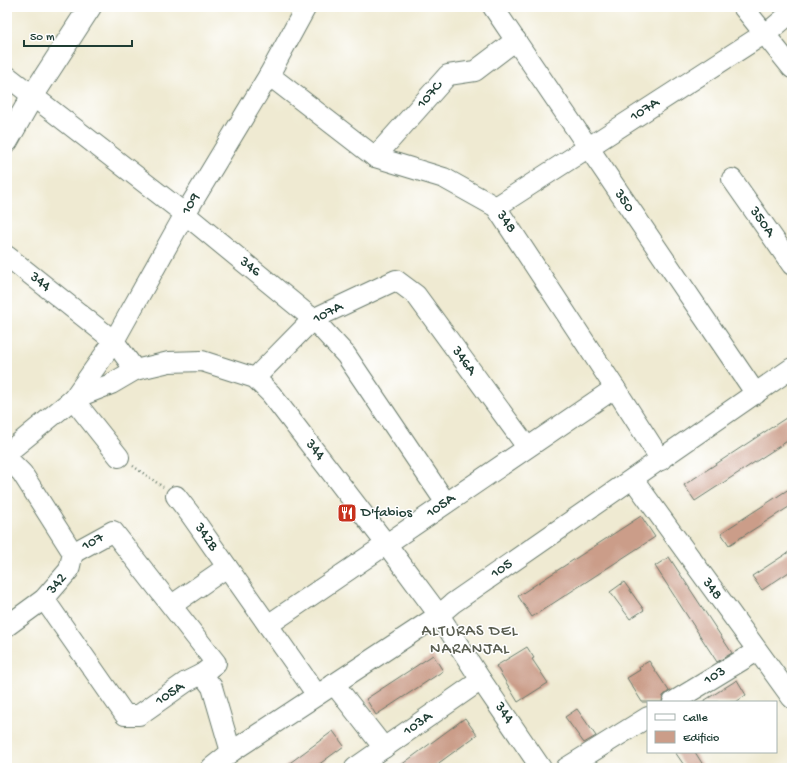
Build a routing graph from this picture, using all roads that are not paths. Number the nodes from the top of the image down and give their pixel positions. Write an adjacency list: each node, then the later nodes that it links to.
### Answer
1 (90, 7): 11 (main road)
2 (306, 7): 9 (street, 109)
3 (493, 7): 7 (street, 350)
4 (743, 7): 6 (street)
5 (792, 12): 6 (street, 107A)
6 (764, 33): 8 (street); 13 (street, 107A)
7 (516, 40): 13 (street, 350); 14 (street, 107C)
8 (792, 68)
9 (269, 75): 14 (street, 348); 17 (street, 109)
10 (7, 76): 11 (street, 346)
11 (33, 95): 12 (main road); 17 (street, 346)
12 (7, 141)
13 (588, 147): 16 (street, 107A); 27 (street, 350)
14 (376, 157): 16 (street, 348)
15 (732, 179): 19 (street, 350A)
16 (496, 207): 26 (street, 348)
17 (185, 214): 21 (street, 346); 22 (street, 109)
18 (7, 256): 22 (street, 344)
19 (792, 265)
20 (396, 280): 21 (street, 107A); 29 (street, 346A)
21 (313, 319): 25 (street, 107A); 36 (street, 346)
22 (114, 341): 24 (street, 344); 28 (street, 109)
23 (792, 368): 27 (street, 105)
24 (135, 370): 25 (street, 344); 28 (street, 109)
25 (255, 378): 37 (street, 344)
26 (615, 388): 29 (street, 105A); 33 (street, 348)
27 (756, 394): 33 (street, 105)
28 (73, 399): 30 (street, 109); 31 (street)
29 (527, 448): 36 (street, 105A)
30 (7, 453)
31 (119, 457)
32 (7, 458): 38 (street)
33 (660, 460): 34 (street, 105)
34 (633, 479): 42 (street, 105); 45 (street, 348)
35 (176, 496): 39 (street, 342B)
36 (446, 503): 37 (street, 105A)
37 (387, 545): 42 (street, 344); 43 (street, 105A)
38 (73, 553): 40 (street, 342); 41 (street, 107)
39 (227, 567): 41 (street); 43 (street, 342B)
40 (44, 599): 44 (street); 52 (street, 342)
41 (172, 605): 46 (street, 105A)
42 (439, 615): 47 (street, 344); 48 (street, 105)
43 (268, 625): 49 (street, 342B)
44 (7, 626)
45 (757, 651): 50 (street, 348); 51 (street, 103)
46 (202, 674): 52 (street, 105A); 55 (street)
47 (481, 680): 54 (street, 103A); 58 (street, 344)
48 (334, 684): 49 (street, 105); 54 (street)
49 (317, 695): 55 (street, 105)
50 (792, 698)
51 (675, 701)
52 (139, 715)
53 (647, 719): 59 (street)
54 (384, 748): 57 (street, 103A)
55 (231, 752): 56 (street, 105)
56 (211, 768)
57 (355, 768)
58 (541, 768)
59 (566, 768)

